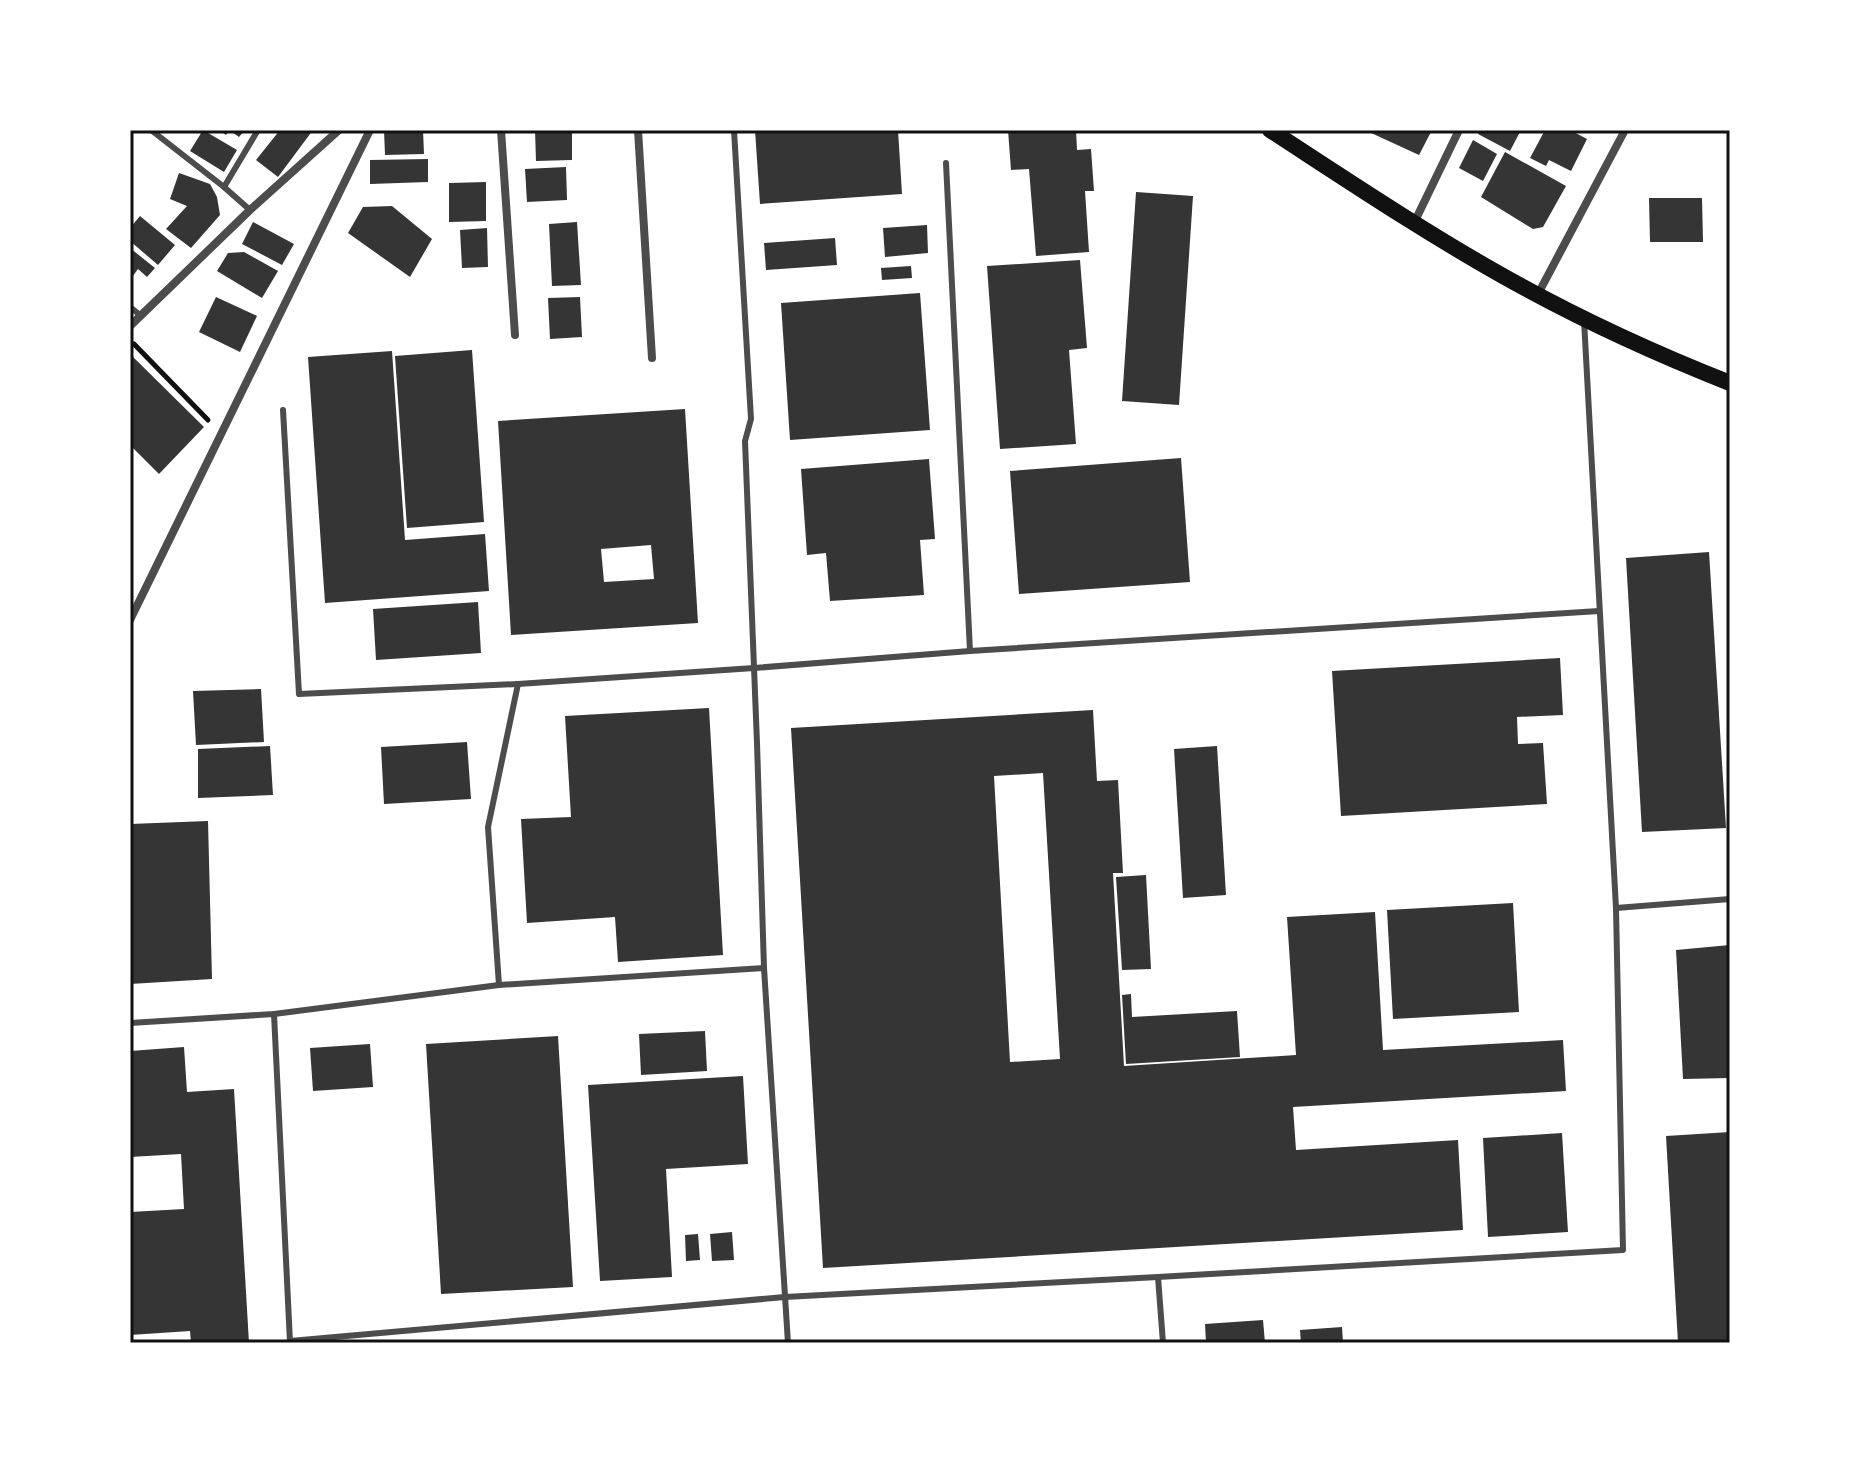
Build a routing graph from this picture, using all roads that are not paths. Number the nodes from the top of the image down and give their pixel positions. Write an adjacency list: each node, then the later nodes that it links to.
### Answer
1 (151, 130): 12 (lane)
2 (258, 130): 12 (lane)
3 (339, 130): 13 (street)
4 (370, 130): 25 (street)
5 (501, 130): 20 (street)
6 (638, 130): 21 (street)
7 (734, 130): 27 (lane)
8 (1270, 130): 14 (main road)
9 (1459, 130): 14 (street)
10 (1625, 130): 15 (street)
11 (946, 163): 26 (lane)
12 (224, 187): 13 (lane)
13 (250, 210): 17 (street)
14 (1414, 223): 15 (main road)
15 (1538, 294): 18 (main road)
16 (130, 307): 17 (lane)
17 (140, 315): 19 (street)
18 (1584, 318): 22 (main road); 24 (lane)
19 (130, 326)
20 (515, 335)
21 (652, 358)
22 (1730, 383)
23 (283, 410): 28 (lane)
24 (1599, 611): 26 (lane); 30 (lane)
25 (130, 620)
26 (970, 651): 27 (lane)
27 (754, 668): 28 (lane); 31 (lane)
28 (518, 684): 32 (lane)
29 (1730, 899): 30 (lane)
30 (1616, 908): 35 (lane)
31 (764, 968): 32 (lane); 36 (lane)
32 (499, 985): 33 (lane)
33 (274, 1014): 34 (lane); 37 (lane)
34 (130, 1023)
35 (1158, 1277): 36 (lane); 39 (lane)
36 (785, 1297): 37 (lane); 38 (lane)
37 (290, 1342)
38 (788, 1343)
39 (1163, 1343)

